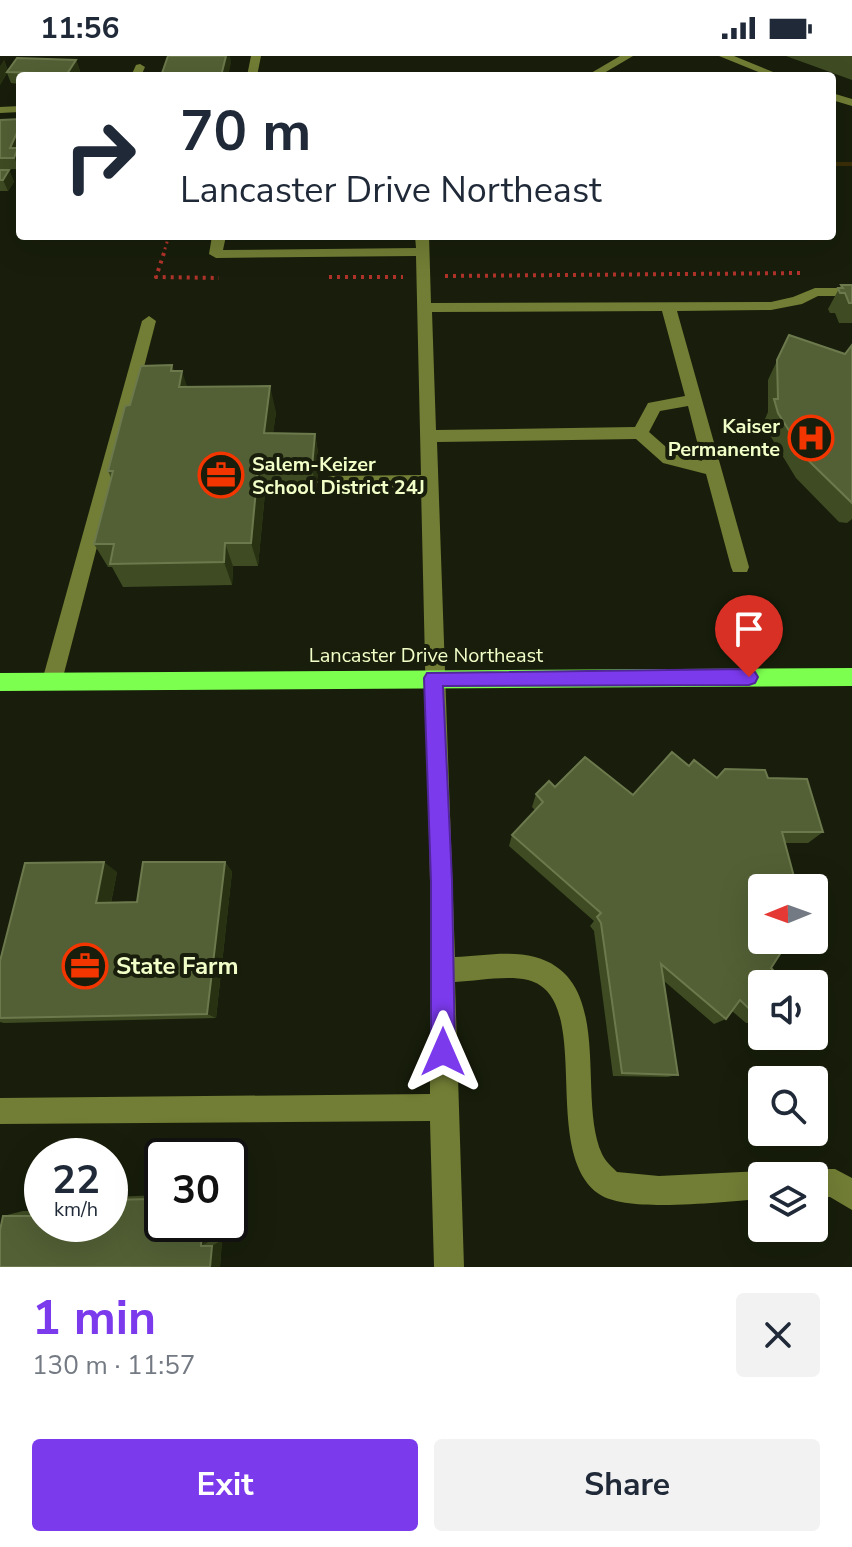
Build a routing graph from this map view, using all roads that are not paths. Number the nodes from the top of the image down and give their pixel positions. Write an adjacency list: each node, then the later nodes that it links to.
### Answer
1 (628, 56): 3 (street)
2 (724, 56): 4 (street)
3 (598, 72)
4 (767, 72)
5 (218, 240): 6 (street)
6 (422, 244): 9 (street)
7 (852, 292): 8 (street)
8 (668, 306): 9 (street); 13 (street)
9 (425, 308): 15 (street)
10 (149, 321): 11 (street)
11 (135, 372): 12 (street); 22 (street)
12 (159, 372)
13 (692, 400): 14 (street); 16 (street)
14 (640, 433): 15 (street); 16 (street)
15 (426, 436): 17 (street)
16 (712, 469): 19 (street)
17 (427, 481): 18 (street); 21 (street)
18 (326, 482)
19 (740, 567)
20 (852, 677): 21 (main road, Lancaster Drive Northeast)
21 (434, 678): 22 (main road, Lancaster Drive Northeast); 24 (street)
22 (52, 681): 23 (main road, Lancaster Drive Northeast)
23 (0, 682)
24 (443, 970): 25 (street); 28 (street)
25 (443, 1107): 26 (street); 30 (street)
26 (0, 1111)
27 (828, 1183): 29 (street)
28 (748, 1185)
29 (852, 1196)
30 (449, 1267)

